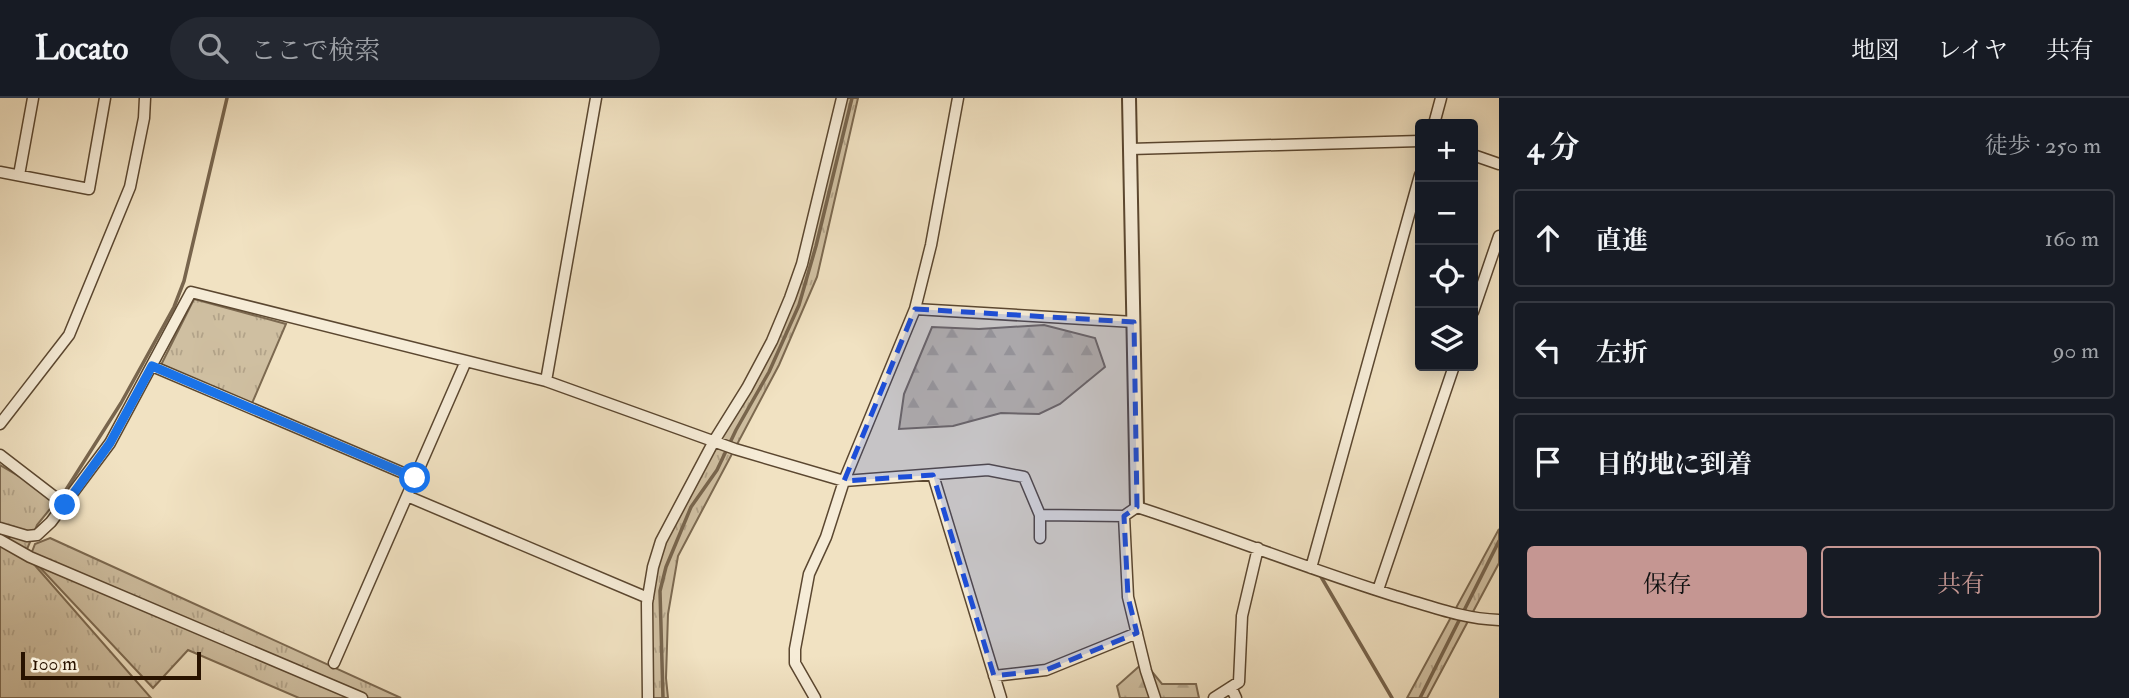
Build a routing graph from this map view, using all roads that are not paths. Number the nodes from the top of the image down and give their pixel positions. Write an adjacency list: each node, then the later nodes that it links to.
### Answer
1 (33, 98): 15 (street)
2 (105, 98): 15 (street)
3 (145, 98): 25 (street)
4 (596, 98): 24 (street)
5 (842, 98): 26 (street)
6 (958, 98): 19 (street)
7 (1129, 98): 11 (street)
8 (1441, 98): 9 (street)
9 (1435, 119)
10 (1415, 141): 11 (street)
11 (1130, 149): 20 (street)
12 (1478, 157): 13 (street)
13 (1499, 164)
14 (0, 172): 15 (street)
15 (19, 175)
16 (1418, 182): 40 (street)
17 (1499, 236): 18 (street)
18 (1474, 308)
19 (915, 309): 20 (street); 30 (street)
20 (1134, 322): 33 (street)
21 (466, 361): 22 (street); 24 (street); 29 (street)
22 (152, 366): 29 (street); 32 (street)
23 (1452, 371): 41 (street)
24 (545, 381): 26 (street)
25 (0, 424)
26 (715, 441): 30 (street); 42 (street)
27 (0, 455): 32 (street)
28 (933, 475): 30 (street); 34 (street); 46 (street)
29 (415, 478): 31 (street)
30 (844, 481): 50 (street)
31 (407, 496): 42 (street); 45 (street)
32 (65, 505): 36 (street)
33 (1137, 507): 35 (street); 39 (street)
34 (1040, 515): 35 (street); 37 (street)
35 (1124, 516): 44 (street)
36 (0, 528)
37 (1040, 538)
38 (0, 540): 48 (street)
39 (1258, 548): 40 (street); 47 (street)
40 (1311, 568): 41 (street)
41 (1377, 590): 43 (street)
42 (648, 598): 49 (street)
43 (1499, 620)
44 (1137, 634): 46 (street); 52 (street)
45 (334, 663)
46 (994, 676): 51 (street)
47 (1231, 687): 53 (street); 54 (street)
48 (362, 698)
49 (648, 698)
50 (815, 698)
51 (1001, 698)
52 (1155, 698)
53 (1214, 698)
54 (1236, 698)

